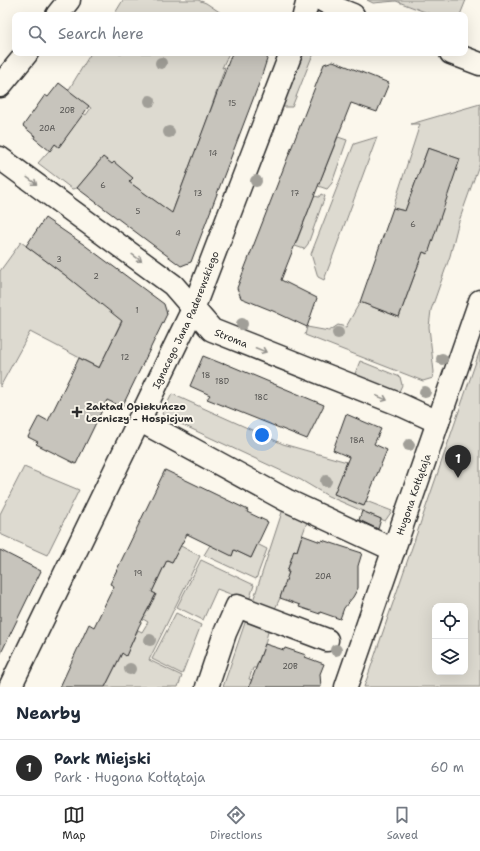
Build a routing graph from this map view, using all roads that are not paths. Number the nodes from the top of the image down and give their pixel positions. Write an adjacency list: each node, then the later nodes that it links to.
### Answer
1 (69, 0): 4 (street)
2 (308, 0): 5 (street)
3 (322, 0): 6 (street)
4 (59, 12)
5 (305, 12)
6 (346, 12)
7 (25, 56): 11 (street)
8 (290, 56): 14 (street, Ignacego Jana Paderewskiego)
9 (459, 56): 10 (street)
10 (480, 64)
11 (0, 86)
12 (0, 158): 14 (street, Stroma, one-way to 14)
13 (480, 301): 16 (street, Hugona Kołłątaja)
14 (193, 309): 15 (street, Ignacego Jana Paderewskiego); 16 (street, Stroma, one-way to 16)
15 (140, 420): 17 (street); 19 (street, Ignacego Jana Paderewskiego)
16 (438, 422): 17 (street, Hugona Kołłątaja)
17 (394, 550): 21 (street, Hugona Kołłątaja)
18 (327, 640): 20 (street)
19 (10, 687)
20 (207, 687)
21 (346, 687)

